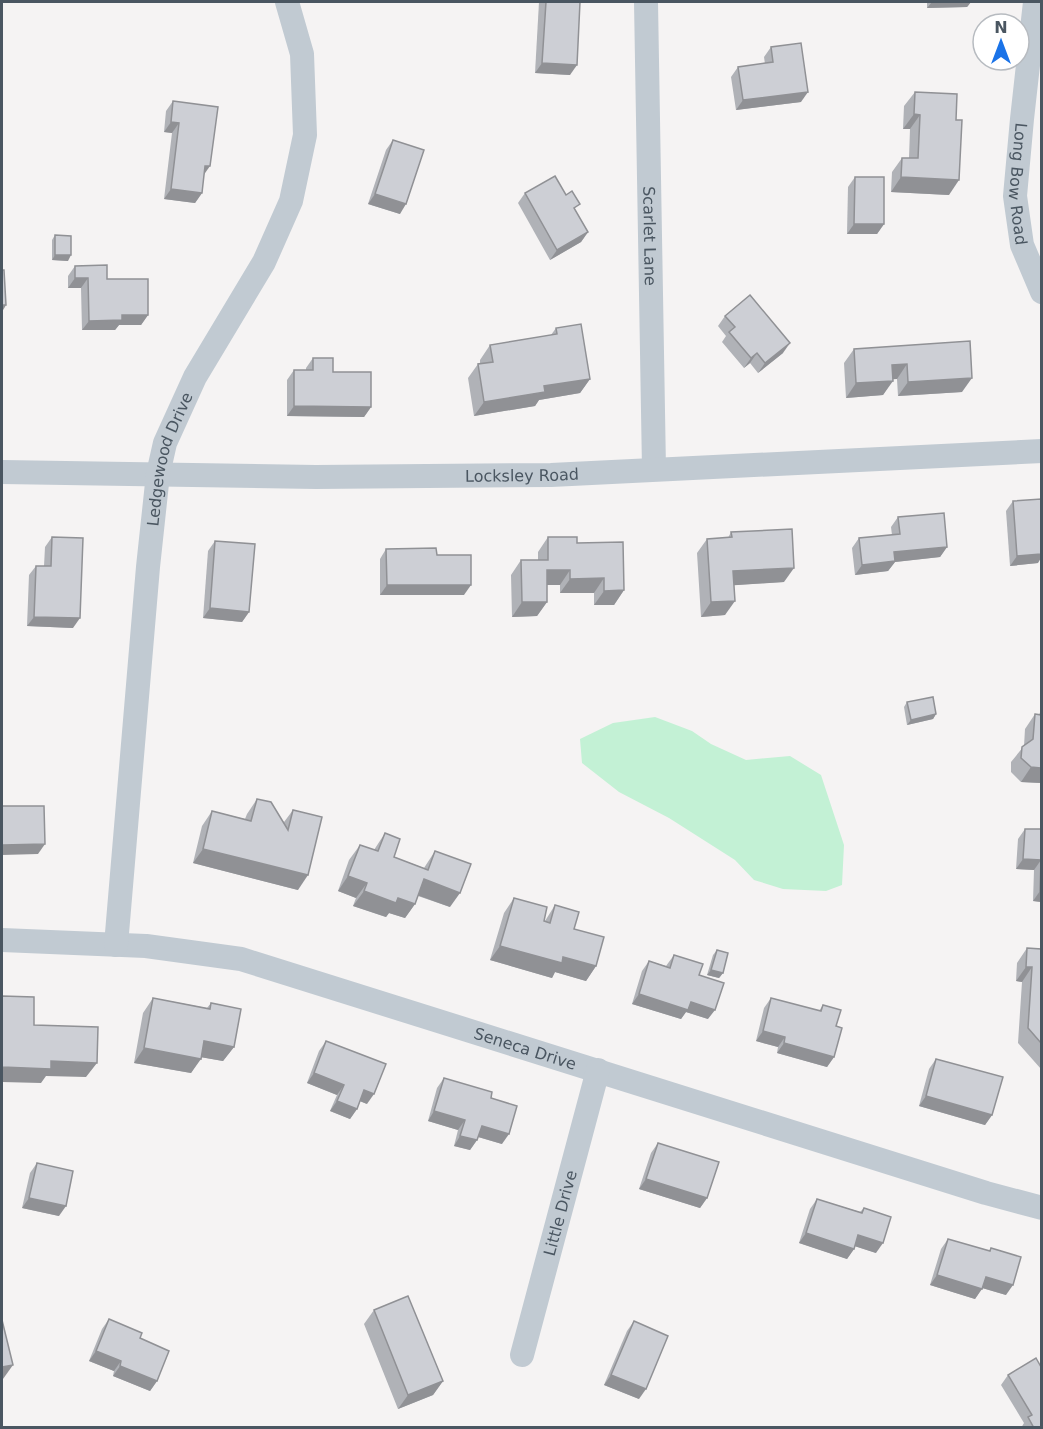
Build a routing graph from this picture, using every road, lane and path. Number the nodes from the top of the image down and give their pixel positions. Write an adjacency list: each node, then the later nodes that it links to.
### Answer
1 (287, 2): 8 (street, Ledgewood Drive)
2 (645, 2): 6 (street, Scarlet Lane)
3 (1035, 2): 4 (street, Long Bow Road)
4 (1041, 292)
5 (1041, 451): 6 (street, Locksley Road)
6 (654, 469): 8 (street, Locksley Road)
7 (2, 472): 8 (street, Locksley Road)
8 (158, 474): 10 (street, Ledgewood Drive)
9 (2, 940): 10 (street, Seneca Drive)
10 (116, 945): 11 (street, Seneca Drive)
11 (598, 1070): 12 (street, Seneca Drive); 13 (street, Little Drive)
12 (1041, 1208)
13 (522, 1355)

